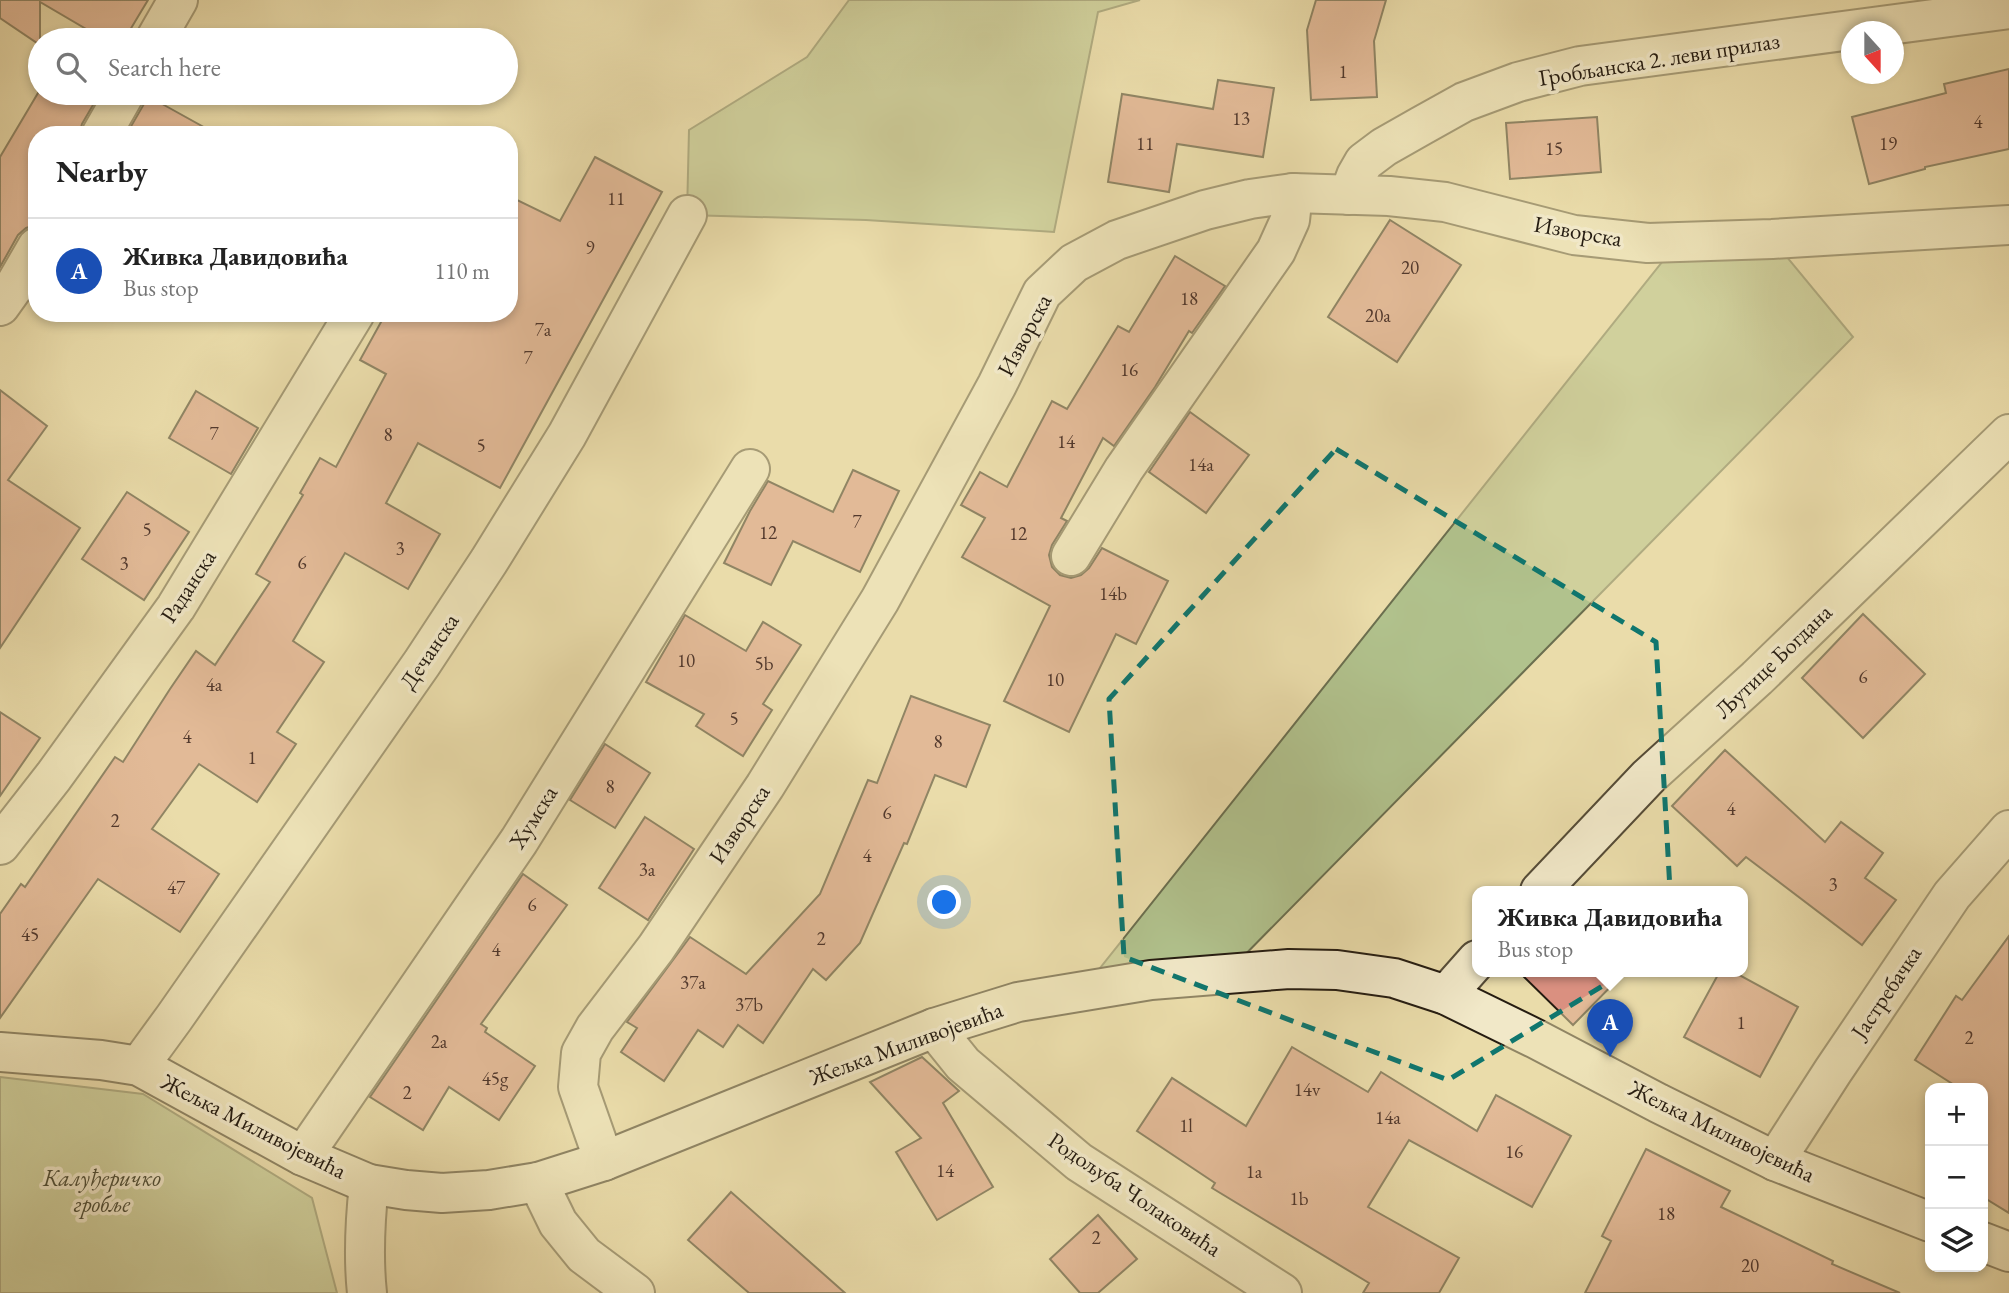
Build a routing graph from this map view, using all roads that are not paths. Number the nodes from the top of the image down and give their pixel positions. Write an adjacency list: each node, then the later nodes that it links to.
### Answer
1 (178, 0): 3 (street)
2 (2009, 9): 7 (street, Гробљанска 2. леви прилаз)
3 (162, 28)
4 (118, 105): 5 (street)
5 (106, 126)
6 (1293, 194): 7 (street, Изворска); 15 (street); 25 (street, Изворска)
7 (1349, 195): 9 (street, Изворска)
8 (687, 215): 23 (street, Дечанска)
9 (2009, 225)
10 (28, 263): 11 (street)
11 (0, 306)
12 (350, 322): 17 (street, Раданска)
13 (2009, 434): 18 (street, Љутице Богдана)
14 (750, 469): 24 (street, Хумска)
15 (1071, 556)
16 (2009, 830): 26 (street, Јастребачка)
17 (0, 845)
18 (1545, 886)
19 (1472, 966): 20 (street)
20 (1446, 995): 21 (street, Жељка Миливојевића); 26 (street, Жељка Миливојевића)
21 (934, 1028): 25 (street, Жељка Миливојевића); 34 (street, Родољуба Чолаковића)
22 (0, 1052): 23 (street, Жељка Миливојевића)
23 (139, 1066): 24 (street, Жељка Миливојевића)
24 (303, 1156): 28 (street, Жељка Миливојевића)
25 (604, 1161): 27 (street, Жељка Миливојевића)
26 (1775, 1161): 29 (street, Жељка Миливојевића)
27 (538, 1182): 28 (street, Жељка Миливојевића); 33 (street)
28 (369, 1184): 32 (street)
29 (1925, 1220)
30 (1988, 1244): 31 (street)
31 (2009, 1252)
32 (367, 1293)
33 (635, 1293)
34 (1282, 1293)

